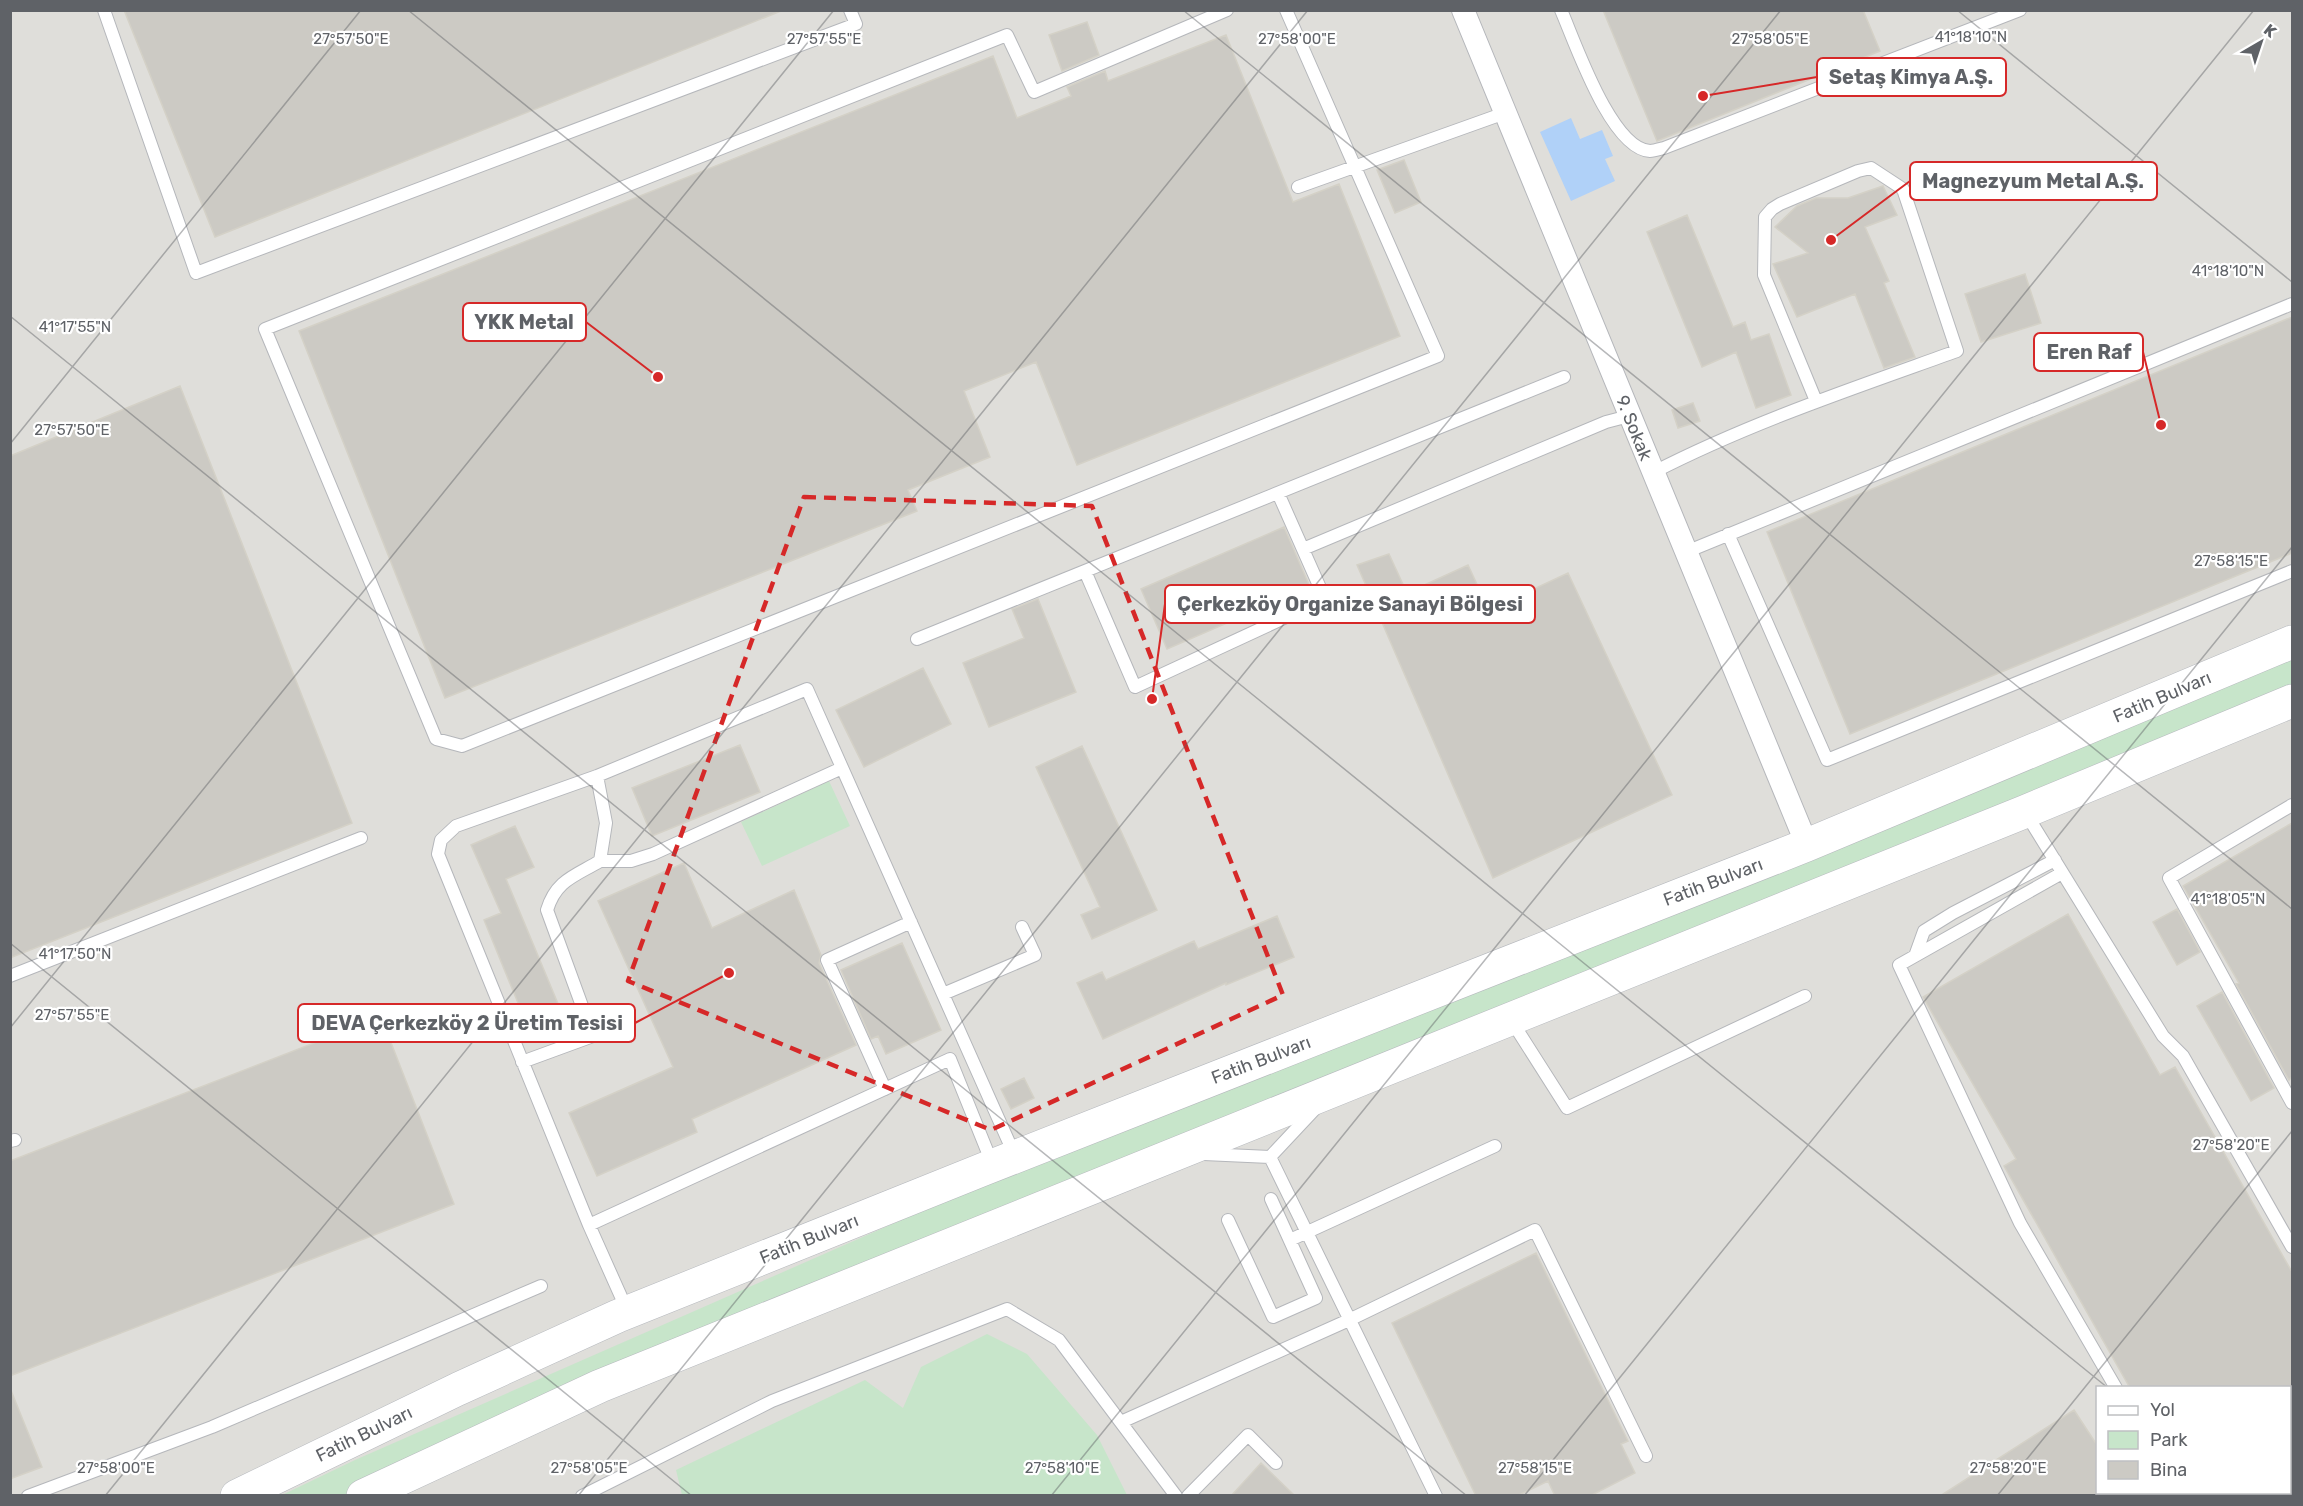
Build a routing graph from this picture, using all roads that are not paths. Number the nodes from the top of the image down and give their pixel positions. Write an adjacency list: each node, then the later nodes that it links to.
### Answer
1 (104, 10): 2 (lane)
2 (850, 10)
3 (1227, 10): 9 (lane)
4 (1286, 10): 9 (lane)
5 (1463, 10): 8 (street, 9. Sokak)
6 (1561, 10): 7 (lane)
7 (2020, 10)
8 (1505, 113): 9 (lane); 14 (street, 9. Sokak)
9 (1355, 167): 10 (lane)
10 (1298, 188)
11 (2292, 304): 17 (lane)
12 (1564, 377): 16 (lane)
13 (1816, 401): 13 (lane); 15 (lane)
14 (1629, 416): 15 (street, 9. Sokak); 18 (lane)
15 (1652, 473): 19 (street, 9. Sokak)
16 (1278, 493): 18 (lane); 20 (lane)
17 (1728, 534): 19 (lane); 21 (lane)
18 (1303, 549): 20 (lane)
19 (1686, 552): 30 (street, 9. Sokak)
20 (1085, 571): 22 (lane)
21 (2292, 571)
22 (917, 639)
23 (2292, 642): 30 (main road, Fatih Bulvarı)
24 (2292, 701): 28 (main road)
25 (842, 768): 26 (lane); 32 (lane); 35 (lane)
26 (597, 776): 32 (lane); 42 (lane)
27 (2292, 805): 45 (lane)
28 (2024, 812): 31 (lane); 34 (main road)
29 (362, 838): 38 (lane)
30 (1807, 845): 34 (main road); 49 (main road, Fatih Bulvarı)
31 (2055, 860): 33 (lane); 37 (lane)
32 (600, 861): 42 (lane)
33 (2062, 873): 37 (lane); 55 (lane)
34 (1795, 904): 41 (main road)
35 (911, 922): 39 (lane); 43 (lane)
36 (1022, 927): 39 (lane)
37 (1915, 956): 59 (lane)
38 (10, 976)
39 (943, 994): 49 (lane)
40 (1805, 996): 41 (lane)
41 (1510, 1019): 44 (main road)
42 (522, 1062): 52 (lane)
43 (885, 1089): 49 (lane); 52 (lane)
44 (1333, 1090): 47 (main road); 48 (lane)
45 (2292, 1103)
46 (1495, 1146): 53 (lane)
47 (1179, 1153): 48 (lane); 65 (main road)
48 (1270, 1157): 53 (lane)
49 (1004, 1161): 57 (main road, Fatih Bulvarı)
50 (1271, 1199): 54 (lane)
51 (1228, 1220): 54 (lane)
52 (589, 1225): 57 (lane)
53 (1307, 1232): 54 (lane); 58 (lane)
54 (1290, 1240)
55 (2292, 1247)
56 (541, 1286): 63 (lane)
57 (628, 1312): 64 (main road, Fatih Bulvarı)
58 (1349, 1320): 60 (lane); 61 (lane); 69 (lane)
59 (2115, 1386)
60 (1121, 1422): 66 (lane); 67 (lane)
61 (1646, 1456)
62 (1276, 1463): 68 (lane)
63 (28, 1496)
64 (237, 1496)
65 (363, 1496)
66 (582, 1496)
67 (1176, 1496)
68 (1188, 1496)
69 (1436, 1496)

